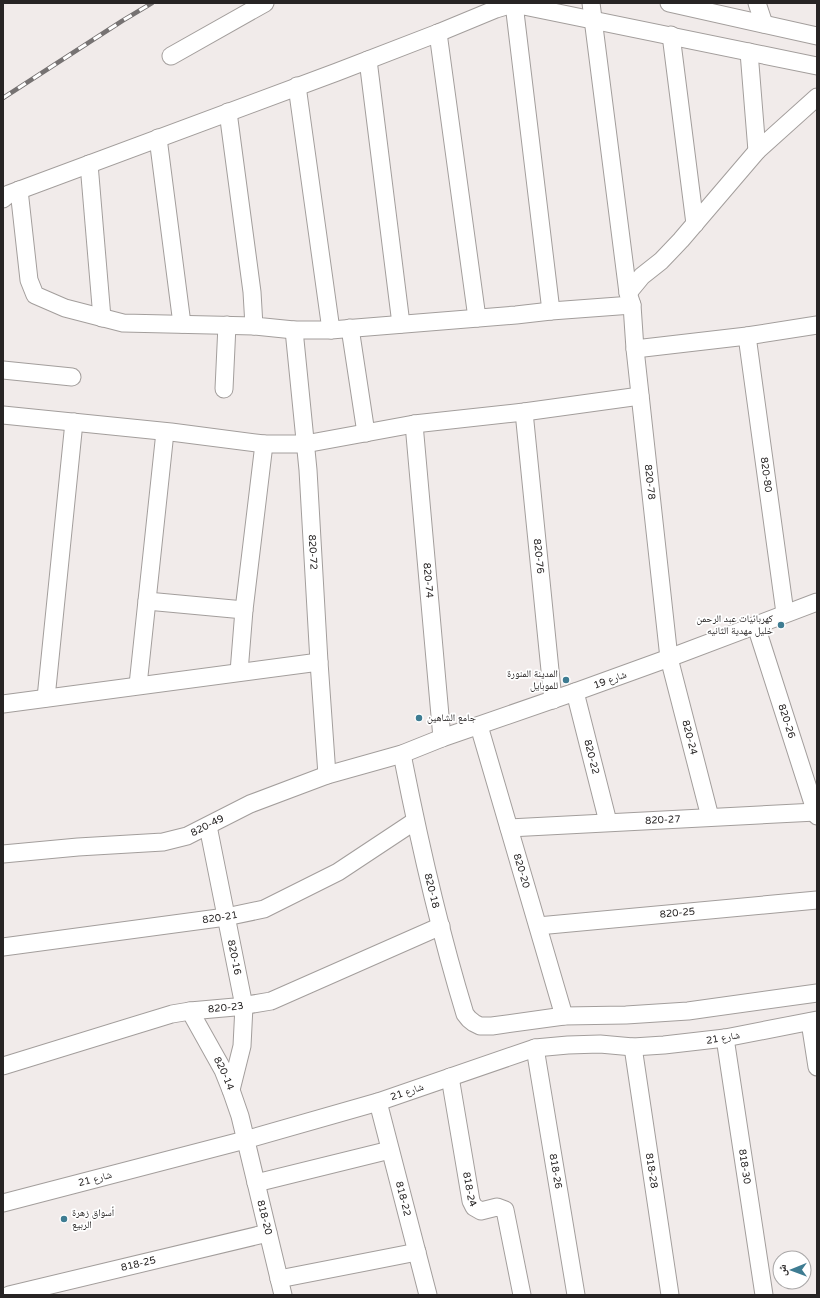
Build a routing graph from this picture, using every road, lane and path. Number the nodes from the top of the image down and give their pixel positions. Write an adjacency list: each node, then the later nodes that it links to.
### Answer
1 (265, 3): 13 (street)
2 (478, 3): 6 (street)
3 (515, 3): 6 (street); 7 (street); 26 (street)
4 (757, 3): 8 (street)
5 (675, 4): 8 (street)
6 (496, 9): 9 (street)
7 (592, 11): 10 (street); 25 (street, 820-78)
8 (764, 24): 11 (street)
9 (438, 34): 14 (street); 28 (street)
10 (671, 35): 12 (street); 24 (street)
11 (817, 36)
12 (749, 52): 15 (street); 20 (street)
13 (171, 56)
14 (368, 60): 16 (street); 30 (street)
15 (817, 66)
16 (298, 86): 18 (street); 36 (street)
17 (817, 97): 20 (street)
18 (228, 112): 19 (street); 33 (street)
19 (158, 138): 21 (street); 29 (street)
20 (757, 151): 24 (street)
21 (90, 164): 22 (street); 27 (street)
22 (20, 190): 23 (street); 27 (street)
23 (3, 199)
24 (695, 224): 25 (street)
25 (630, 299): 26 (street); 38 (street, 820-78)
26 (551, 310): 28 (street)
27 (102, 318): 29 (street)
28 (477, 318): 30 (street)
29 (182, 324): 31 (street)
30 (401, 324): 34 (street)
31 (227, 325): 33 (street); 41 (street)
32 (817, 325): 37 (street)
33 (254, 326): 35 (street)
34 (350, 328): 36 (street); 48 (street)
35 (294, 330): 36 (street); 50 (street, 820-72)
36 (331, 330)
37 (747, 336): 38 (street); 54 (street, 820-80)
38 (635, 349): 42 (street, 820-78)
39 (3, 370): 40 (street)
40 (72, 377)
41 (224, 390)
42 (640, 396): 43 (street); 56 (street, 820-78)
43 (524, 412): 46 (street); 62 (street, 820-76)
44 (3, 415): 45 (street)
45 (74, 422): 47 (street); 61 (street)
46 (414, 424): 48 (street); 65 (street, 820-74)
47 (165, 432): 49 (street); 51 (street)
48 (366, 433): 50 (street)
49 (264, 444): 50 (street); 53 (street)
50 (305, 444): 57 (street, 820-72)
51 (147, 601): 53 (street); 59 (street)
52 (817, 602): 54 (street, شارع 19)
53 (244, 610): 58 (street)
54 (785, 613): 55 (street, شارع 19)
55 (756, 626): 56 (street, شارع 19); 68 (street, 820-26)
56 (669, 658): 60 (street, شارع 19); 69 (street, 820-24)
57 (319, 662): 58 (street); 67 (street, 820-72)
58 (240, 672): 59 (street)
59 (138, 685): 61 (street)
60 (575, 692): 62 (street, شارع 19); 71 (street, 820-22)
61 (46, 698): 63 (street)
62 (553, 700): 64 (street, شارع 19)
63 (3, 704)
64 (479, 726): 65 (street, شارع 19); 73 (street, 820-20)
65 (442, 738): 66 (street, شارع 19)
66 (402, 754): 67 (street, 820-49); 70 (street, 820-18)
67 (327, 775): 72 (street, 820-49)
68 (816, 814): 69 (street, 820-27)
69 (710, 817): 71 (street, 820-27)
70 (415, 821): 76 (street, 820-21); 77 (street, 820-18)
71 (608, 822): 73 (street, 820-27)
72 (208, 826): 74 (street, 820-49); 76 (street, 820-16)
73 (509, 828): 78 (street, 820-20)
74 (3, 854)
75 (817, 900): 78 (street, 820-25)
76 (226, 916): 79 (street, 820-21); 81 (street, 820-16)
77 (441, 926): 81 (street, 820-23); 83 (street, 820-18)
78 (538, 926): 83 (street, 820-20)
79 (3, 947)
80 (817, 993): 83 (street)
81 (244, 1006): 82 (street, 820-23); 91 (street, 820-16)
82 (190, 1011): 88 (street, 820-23); 91 (street, 820-14)
83 (564, 1016)
84 (813, 1021): 85 (street, شارع 21); 89 (street)
85 (725, 1038): 86 (street, شارع 21); 105 (street, 818-30)
86 (633, 1047): 87 (street, شارع 21); 104 (street, 818-28)
87 (535, 1048): 90 (street, شارع 21); 103 (street, 818-26)
88 (3, 1066)
89 (817, 1067)
90 (450, 1077): 92 (street, شارع 21); 102 (street, 818-24)
91 (232, 1090): 93 (street, 820-14)
92 (378, 1102): 93 (street, شارع 21); 94 (street, 818-22)
93 (245, 1140): 95 (street, 818-20); 96 (street, شارع 21)
94 (390, 1150): 95 (street); 98 (street, 818-22)
95 (256, 1183): 97 (street, 818-20)
96 (3, 1203)
97 (268, 1233): 99 (street, 818-20); 100 (street, 818-25)
98 (416, 1252): 99 (street); 101 (street, 818-22)
99 (281, 1287)
100 (9, 1295)
101 (428, 1295)
102 (522, 1295)
103 (576, 1295)
104 (670, 1295)
105 (764, 1295)

